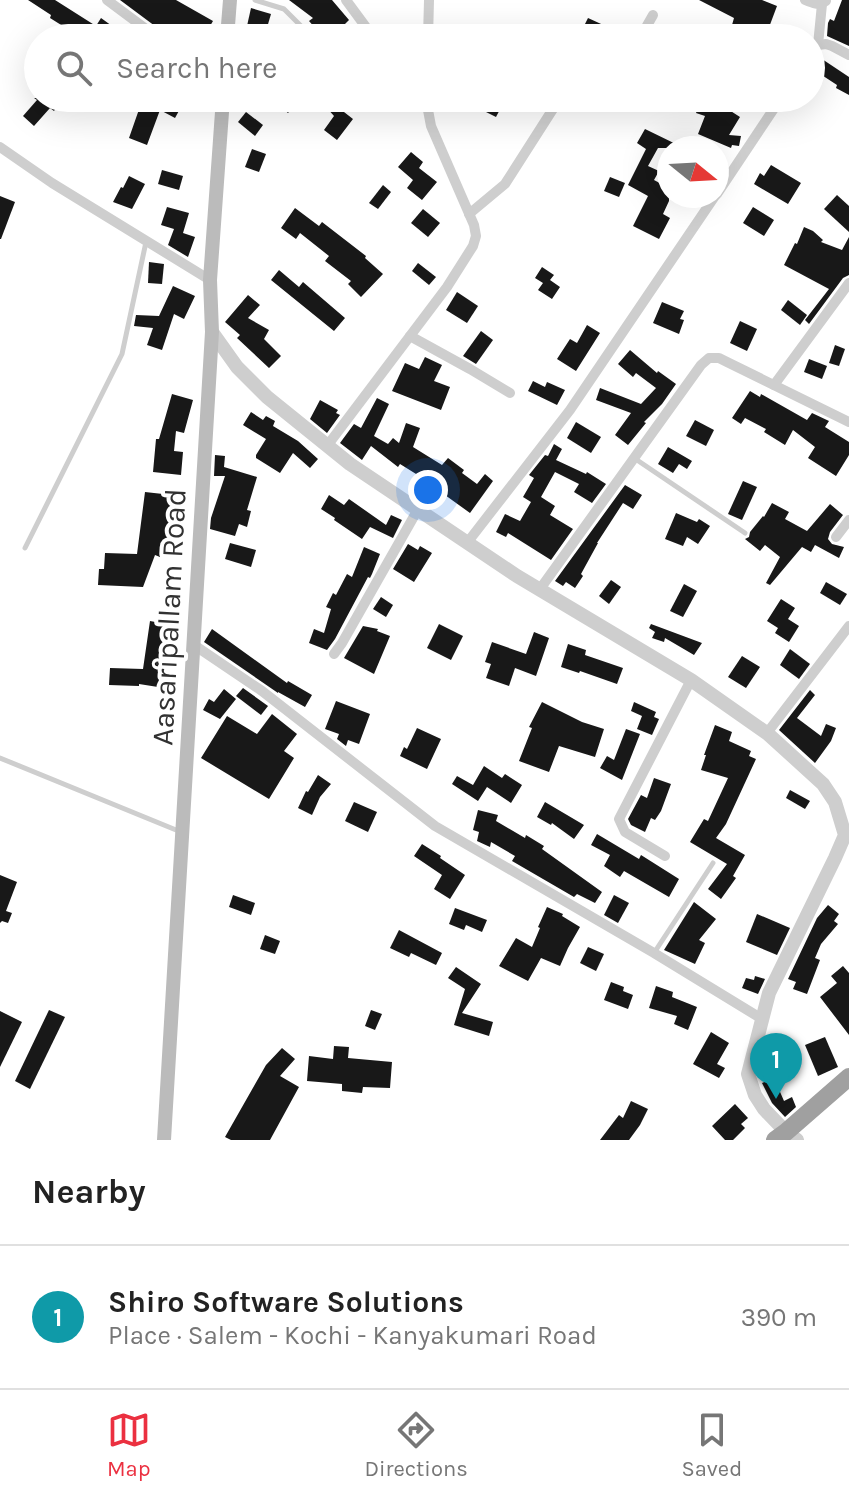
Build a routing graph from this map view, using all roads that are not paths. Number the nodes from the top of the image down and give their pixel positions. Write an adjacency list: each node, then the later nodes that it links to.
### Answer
1 (107, 0): 9 (street)
2 (230, 0): 10 (main road)
3 (255, 0): 11 (lane)
4 (346, 0): 12 (street)
5 (429, 0): 13 (street)
6 (805, 0): 7 (street)
7 (824, 2): 15 (street)
8 (653, 15): 14 (street)
9 (139, 24)
10 (228, 24)
11 (299, 24)
12 (364, 24)
13 (428, 24)
14 (648, 24)
15 (820, 24)
16 (825, 44): 17 (street)
17 (849, 55)
18 (222, 112): 27 (main road, Aasaripallam Road)
19 (428, 112): 25 (street)
20 (551, 112): 25 (street)
21 (772, 112): 23 (street)
22 (0, 147): 26 (street)
23 (729, 176)
24 (707, 208): 40 (street)
25 (469, 214): 30 (street)
26 (146, 241): 27 (street); 41 (lane)
27 (210, 280): 29 (main road, Aasaripallam Road)
28 (849, 283): 31 (street)
29 (212, 332): 34 (street); 44 (main road, Aasaripallam Road)
30 (410, 336): 32 (street); 34 (street)
31 (774, 385): 33 (street); 35 (street)
32 (510, 393)
33 (849, 422)
34 (327, 446): 36 (street)
35 (634, 458): 38 (lane); 42 (street)
36 (417, 511): 40 (street); 45 (street)
37 (849, 520): 39 (street)
38 (745, 533)
39 (836, 537)
40 (467, 543): 42 (street)
41 (25, 548)
42 (540, 589): 46 (street)
43 (849, 626): 47 (street)
44 (194, 645): 49 (main road, Aasaripallam Road); 53 (street)
45 (334, 654)
46 (691, 680): 47 (street); 51 (street)
47 (767, 733): 50 (street)
48 (0, 758): 49 (lane)
49 (182, 832): 57 (main road, Aasaripallam Road)
50 (847, 835): 54 (street)
51 (665, 856)
52 (713, 863): 53 (lane)
53 (654, 953): 54 (street)
54 (762, 1019): 56 (street)
55 (849, 1077): 56 (highway)
56 (786, 1137)
57 (164, 1140)

